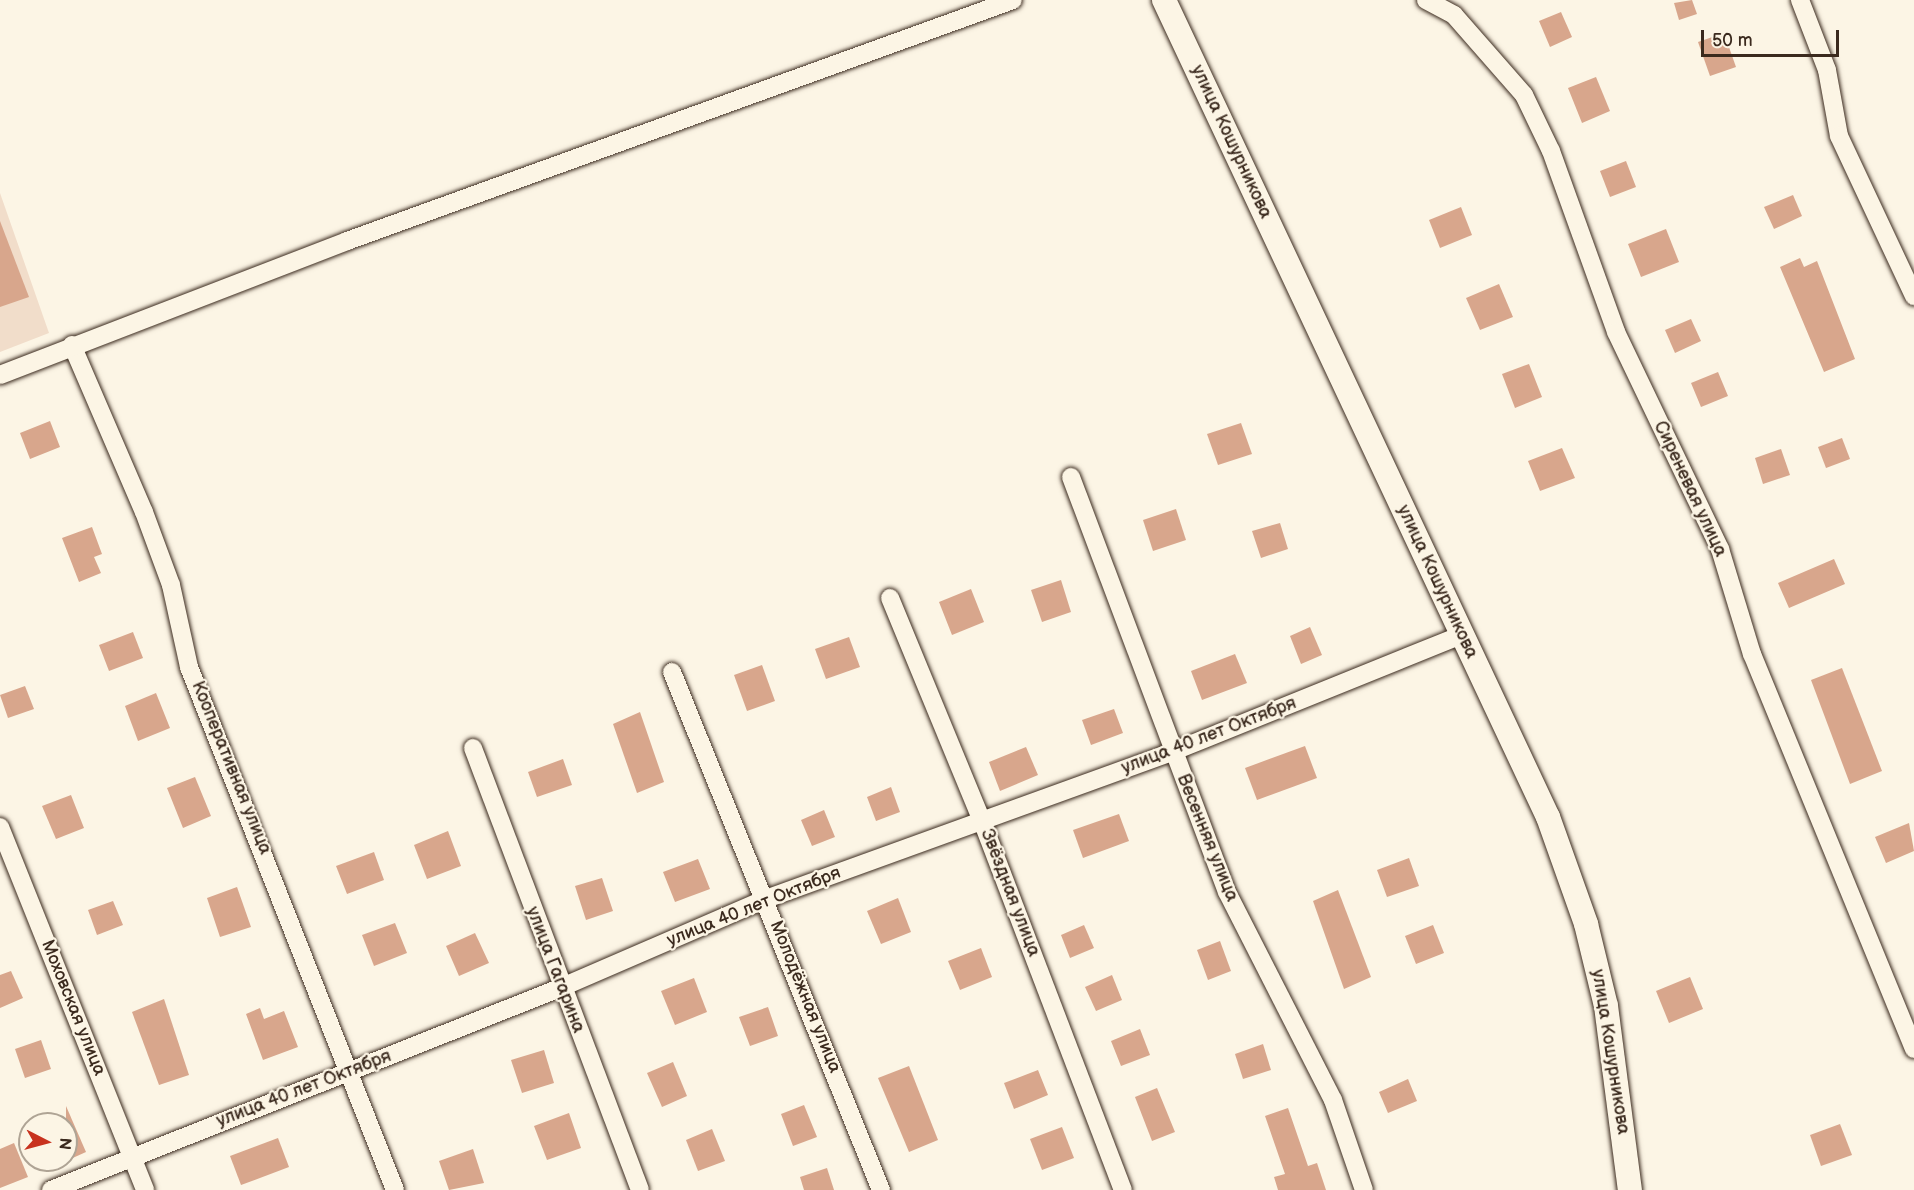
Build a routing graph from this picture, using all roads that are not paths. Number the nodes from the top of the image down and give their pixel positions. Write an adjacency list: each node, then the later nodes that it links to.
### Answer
1 (1013, 0): 6 (street)
2 (1164, 0): 10 (main road, улица Кошурникова)
3 (1426, 0): 18 (street, Сиреневая улица)
4 (1800, 0): 5 (street)
5 (1914, 296)
6 (72, 345): 7 (street); 19 (street, Кооперативная улица)
7 (0, 375)
8 (1071, 477): 13 (street, Весенняя улица)
9 (890, 598): 14 (street, Звёздная улица)
10 (1462, 635): 13 (street, улица 40 лет Октября); 28 (main road, улица Кошурникова)
11 (672, 672): 16 (street, Молодёжная улица)
12 (473, 748): 17 (street, улица Гагарина)
13 (1172, 752): 14 (street, улица 40 лет Октября); 27 (street, Весенняя улица)
14 (982, 820): 16 (street, улица 40 лет Октября); 26 (street, Звёздная улица)
15 (0, 827): 20 (street, Моховская улица)
16 (766, 899): 17 (street, улица 40 лет Октября); 25 (street, Молодёжная улица)
17 (560, 988): 19 (street, улица 40 лет Октября); 24 (street, улица Гагарина)
18 (1914, 1049)
19 (349, 1071): 20 (street, улица 40 лет Октября); 23 (street, Кооперативная улица)
20 (132, 1156): 21 (street, улица 40 лет Октября); 22 (street, Моховская улица)
21 (51, 1190)
22 (145, 1190)
23 (395, 1190)
24 (640, 1190)
25 (881, 1190)
26 (1123, 1190)
27 (1364, 1190)
28 (1630, 1190)

